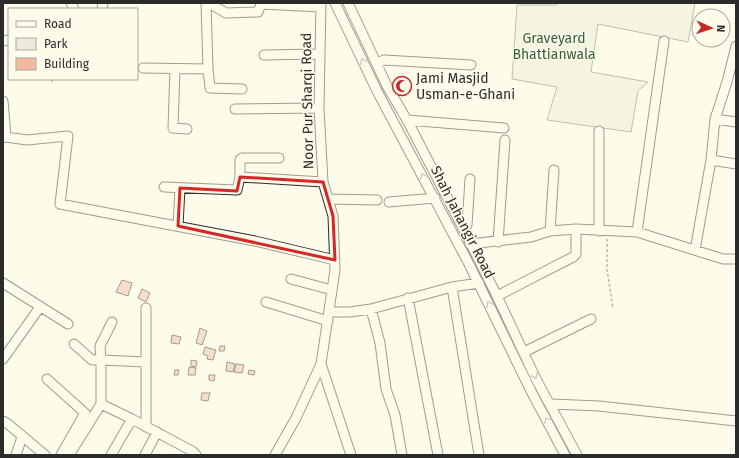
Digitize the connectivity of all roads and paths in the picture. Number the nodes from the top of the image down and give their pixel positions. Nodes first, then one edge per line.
1 (208, 3) edge
2 (335, 3) edge
3 (348, 3) edge
4 (321, 5) edge
5 (664, 41) dead end
6 (736, 46) edge
7 (319, 54) junction
8 (264, 55) dead end
9 (377, 63) junction
10 (471, 65) dead end
11 (143, 68) dead end
12 (175, 69) junction
13 (208, 69) junction
14 (242, 89) dead end
15 (3, 101) edge
16 (319, 108) junction
17 (235, 109) dead end
18 (715, 119) junction
19 (407, 120) junction
20 (736, 122) edge
21 (504, 128) dead end
22 (187, 129) dead end
23 (599, 131) dead end
24 (5, 137) edge
25 (505, 140) dead end
26 (279, 158) dead end
27 (711, 160) junction
28 (736, 164) edge
29 (554, 170) dead end
30 (240, 177) junction
31 (470, 179) dead end
32 (323, 182) junction
33 (164, 187) dead end
34 (180, 188) junction
35 (435, 198) junction
36 (328, 199) junction
37 (377, 200) dead end
38 (389, 202) dead end
39 (178, 226) junction
40 (576, 229) junction
41 (464, 230) junction
42 (550, 231) junction
43 (603, 231) junction
44 (637, 232) junction
45 (498, 242) junction
46 (470, 244) junction
47 (695, 250) junction
48 (335, 260) junction
49 (736, 260) edge
50 (291, 280) dead end
51 (3, 283) edge
52 (479, 283) junction
53 (452, 287) junction
54 (332, 290) junction
55 (497, 296) junction
56 (408, 298) junction
57 (266, 302) dead end
58 (40, 307) junction
59 (146, 308) dead end
60 (371, 309) junction
61 (614, 309) dead end
62 (329, 312) junction
63 (591, 319) dead end
64 (328, 321) junction
65 (112, 322) dead end
66 (68, 324) dead end
67 (74, 344) dead end
68 (524, 352) junction
69 (3, 359) edge
70 (100, 360) junction
71 (146, 362) junction
72 (322, 364) junction
73 (47, 379) dead end
74 (102, 404) junction
75 (551, 404) junction
76 (85, 412) junction
77 (93, 417) junction
78 (132, 419) junction
79 (3, 421) edge
80 (736, 421) edge
81 (146, 427) junction
82 (157, 432) junction
83 (22, 437) junction
84 (562, 453) edge
85 (16, 455) edge
86 (45, 455) edge
87 (61, 455) edge
88 (69, 455) edge
89 (112, 455) edge
90 (145, 455) edge
91 (195, 455) edge
92 (275, 455) edge
93 (351, 455) edge
94 (402, 455) edge
95 (438, 455) edge
96 (479, 455) edge
97 (576, 455) edge

1 - 4 street
1 - 13 street
35 -> 2 street, Shah Jahangir Road
3 - 9 street, Shah Jahangir Road
4 - 7 street, Noor Pur Sharqi Road
5 - 44 street
6 - 18 street
7 - 8 street
7 - 16 street, Noor Pur Sharqi Road
9 - 10 street
9 - 19 street, Shah Jahangir Road
11 - 12 street
12 - 13 street
12 - 22 street
13 - 14 street
15 - 24 street
16 - 17 street
16 - 32 street, Noor Pur Sharqi Road
18 - 20 street
18 - 27 street
19 - 21 street
19 - 41 street, Shah Jahangir Road
23 - 43 street
24 - 39 street
25 - 45 street
26 - 30 street
27 - 28 street
27 - 47 street
29 - 42 street
30 - 32 street
30 - 34 street
31 - 41 street
32 - 36 street, Noor Pur Sharqi Road
33 - 34 street
34 - 39 street
35 - 38 street
35 - 52 street, Shah Jahangir Road
36 - 37 street
36 - 48 street, Noor Pur Sharqi Road
39 - 48 street
40 - 42 street
40 - 43 street
40 - 55 street
41 - 46 street, Shah Jahangir Road
42 - 45 street
43 - 44 street
43 - 61 path
44 - 47 street
45 - 46 street
46 - 55 street, Shah Jahangir Road
47 - 49 street
48 - 54 street, Noor Pur Sharqi Road
50 - 54 street
51 - 58 street
52 - 53 street
84 -> 52 street, Shah Jahangir Road
53 - 56 street
53 - 96 street
54 - 62 street, Noor Pur Sharqi Road
55 - 68 street, Shah Jahangir Road
56 - 60 street
56 - 95 street
57 - 64 street
58 - 66 street
58 - 69 street
59 - 71 street
60 - 62 street
60 - 94 street
62 - 64 street, Noor Pur Sharqi Road
63 - 68 street
64 - 72 street, Noor Pur Sharqi Road
65 - 70 street
67 - 70 street
68 -> 75 street, Shah Jahangir Road
70 - 71 street
70 - 74 street
71 - 81 street
72 - 92 street
72 - 93 street
73 - 76 street
74 - 77 street
74 - 78 street
75 - 80 street
75 - 97 street, Shah Jahangir Road
76 - 77 street
76 - 87 street
77 - 88 street
78 - 81 street
78 - 89 street
79 - 83 street
81 - 82 street
82 - 90 street
82 - 91 street
83 - 85 street
83 - 86 street

